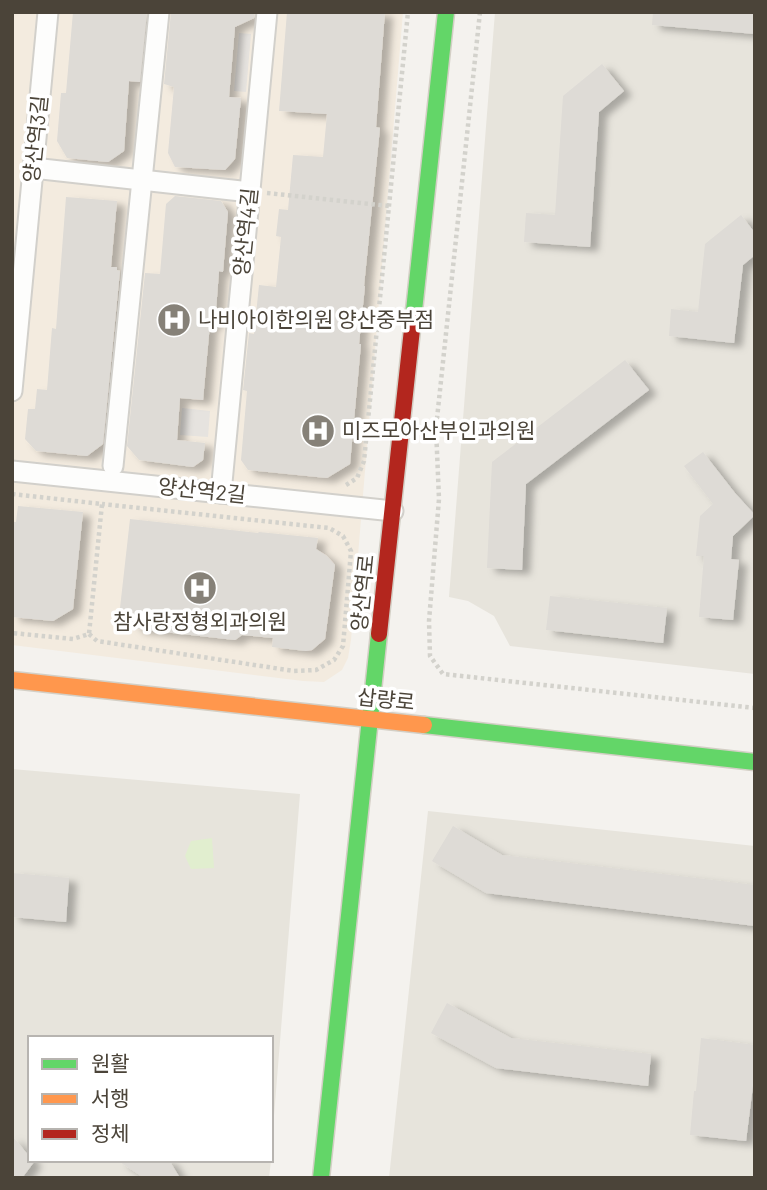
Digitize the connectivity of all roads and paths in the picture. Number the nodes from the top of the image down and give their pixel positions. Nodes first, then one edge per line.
1 (48, 12) edge
2 (159, 12) edge
3 (267, 12) edge
4 (408, 12) edge
5 (446, 12) edge
6 (480, 12) edge
7 (33, 168) junction
8 (142, 180) junction
9 (255, 192) junction
10 (389, 206) junction
11 (12, 391) edge
12 (113, 467) dead end
13 (12, 471) edge
14 (357, 478) dead end
15 (220, 493) junction
16 (12, 494) edge
17 (102, 504) junction
18 (393, 511) junction
19 (12, 633) edge
20 (89, 634) junction
21 (12, 680) edge
22 (755, 708) edge
23 (370, 719) junction
24 (755, 762) edge
25 (321, 1178) edge

1 - 7 street, 양산역3길
2 - 8 street
3 - 9 street, 양산역4길
4 - 10 path
5 - 18 street, 양산역로
6 - 22 path
7 - 8 street
7 - 11 street, 양산역3길
8 - 9 street
8 - 12 street
9 - 10 path
9 - 15 street, 양산역4길
10 - 14 path
13 - 15 street, 양산역2길
15 - 18 street, 양산역2길
16 - 17 path
17 - 20 path
17 - 20 path
18 - 23 street, 양산역로
19 - 20 path
21 - 23 street, 삽량로
23 - 24 street, 삽량로
23 - 25 street, 양산역로

